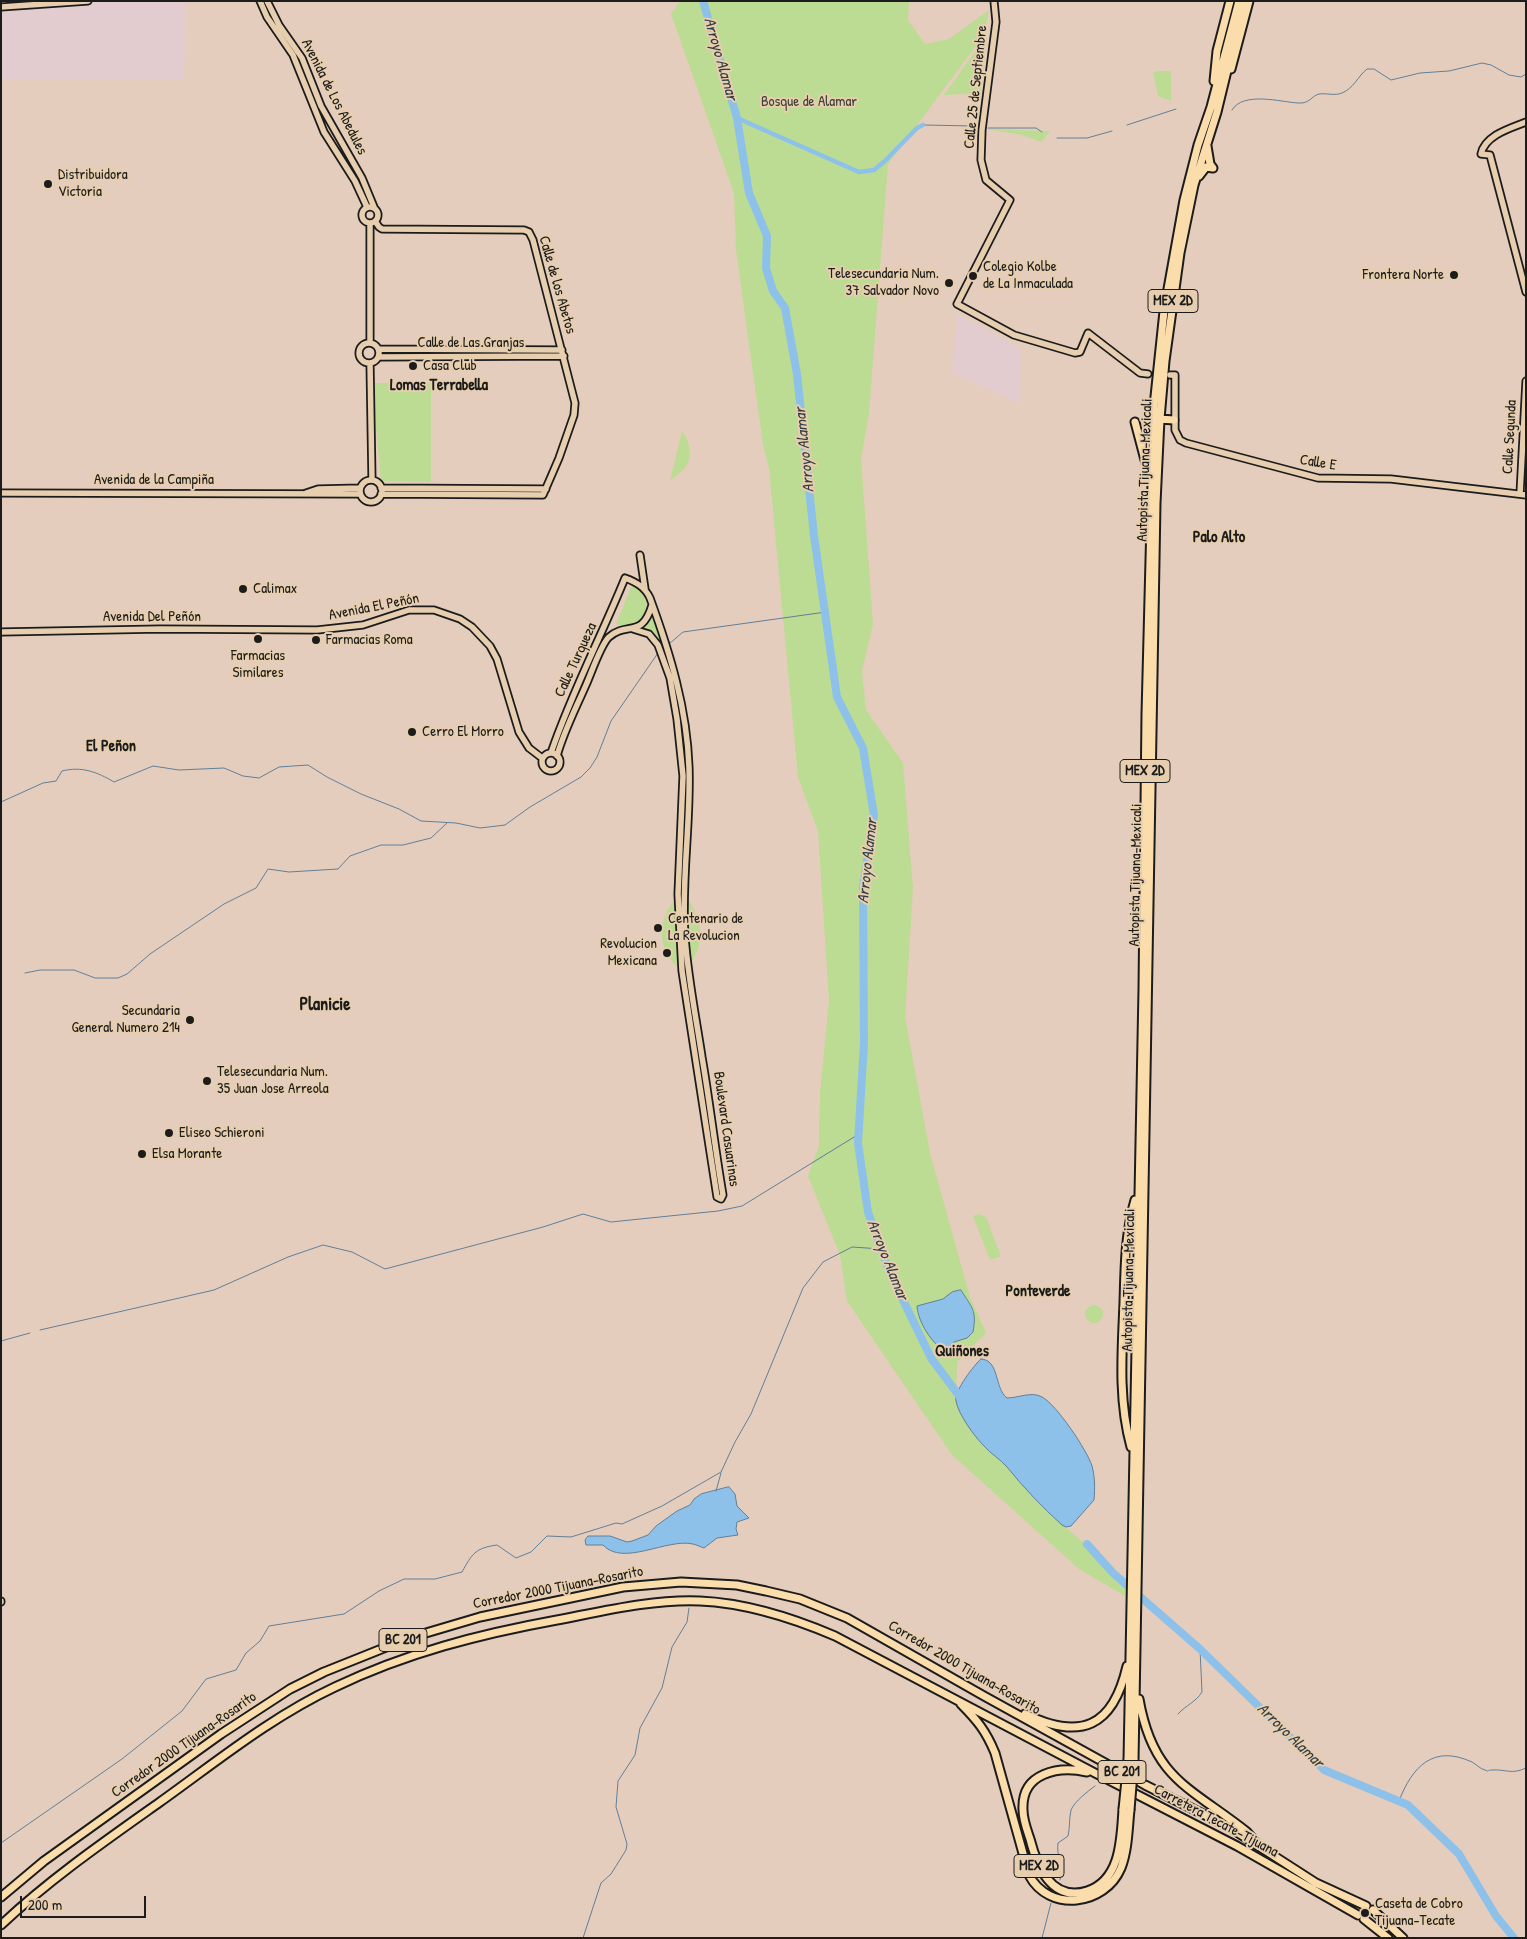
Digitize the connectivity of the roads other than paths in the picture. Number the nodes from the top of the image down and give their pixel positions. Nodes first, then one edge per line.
1 (88, 1) edge
2 (260, 1) edge
3 (266, 1) edge
4 (994, 1) edge
5 (1230, 1) edge
6 (1238, 1) edge
7 (1244, 1) edge
8 (1249, 1) edge
9 (1, 6) edge
10 (277, 27) junction
11 (1214, 110) junction
12 (1526, 122) edge
13 (332, 127) junction
14 (323, 131) junction
15 (1207, 140) junction
16 (1194, 185) junction
17 (367, 207) junction
18 (374, 207) junction
19 (373, 222) junction
20 (1526, 292) edge
21 (370, 343) junction
22 (378, 350) junction
23 (563, 353) junction
24 (379, 357) junction
25 (370, 364) junction
26 (1148, 374) dead end
27 (1170, 375) dead end
28 (1526, 381) edge
29 (1160, 419) junction
30 (1174, 420) junction
31 (1135, 422) dead end
32 (372, 480) junction
33 (1151, 482) junction
34 (546, 489) junction
35 (360, 491) junction
36 (381, 491) junction
37 (1, 493) edge
38 (1523, 495) edge
39 (640, 555) dead end
40 (645, 589) junction
41 (652, 605) junction
42 (633, 629) junction
43 (304, 630) joint
44 (1, 632) edge
45 (670, 668) junction
46 (551, 753) junction
47 (557, 756) junction
48 (542, 758) junction
49 (1138, 1190) junction
50 (1133, 1454) junction
51 (1134, 1551) junction
52 (1133, 1644) junction
53 (1130, 1653) junction
54 (1137, 1669) junction
55 (955, 1698) junction
56 (988, 1699) junction
57 (1131, 1760) junction
58 (1095, 1774) junction
59 (1127, 1810) junction
60 (1257, 1844) junction
61 (1, 1898) edge
62 (1, 1925) edge
63 (1388, 1938) edge
64 (1403, 1938) edge

1 - 9 street
2 - 10 street, Avenida de Los Abedules
3 - 10 street, Avenida de Los Abedules
4 - 26 street, Calle 25 de Septiembre
5 - 11 highway
6 - 11 highway, Autopista Tijuana-Mexicali / MEX 2D
7 - 11 highway, Autopista Tijuana-Mexicali / MEX 2D
8 - 11 highway
10 - 13 street, Avenida de Los Abedules
10 - 14 street, Avenida de Los Abedules
11 - 15 highway, Autopista Tijuana-Mexicali / MEX 2D
11 - 33 highway, Autopista Tijuana-Mexicali / MEX 2D
12 - 20 street
13 - 14 street
13 - 18 street, Avenida de Los Abedules
14 - 17 street, Avenida de Los Abedules
15 - 16 highway, Autopista Tijuana-Mexicali / MEX 2D
15 - 16 highway
16 - 29 highway, Autopista Tijuana-Mexicali / MEX 2D
17 - 18 street
17 - 19 street
18 - 19 street
19 - 21 street
19 - 23 street, Calle de los Abetos
21 - 22 street
21 - 25 street
22 - 23 street, Calle de Las Granjas
22 - 24 street
23 - 24 street, Calle de Las Granjas
23 - 34 street, Calle de los Abetos
24 - 25 street
25 - 32 street
27 - 30 street, Calle E
28 - 38 street, Calle Segunda
29 - 30 highway
29 - 51 highway, Autopista Tijuana-Mexicali / MEX 2D
30 - 38 street, Calle E
31 - 33 highway
32 - 35 street
32 - 36 street
33 - 49 highway, Autopista Tijuana-Mexicali / MEX 2D
34 - 36 street
34 - 36 street, Calle de los Abetos
35 - 36 street
35 - 37 street, Avenida de la Campiña
39 - 40 street, Boulevard Casuarinas
40 - 41 street, Boulevard Casuarinas
40 - 46 street, Calle Turqueza
41 - 42 street
41 - 45 street, Boulevard Casuarinas
42 - 45 street, Boulevard Casuarinas
42 - 47 street, Calle Turqueza
43 - 44 street, Avenida Del Peñón
43 - 48 street, Avenida El Peñón
45 - 45 street, Boulevard Casuarinas
46 - 47 street
46 - 48 street
47 - 48 street
49 - 50 highway, Autopista Tijuana-Mexicali / MEX 2D
49 - 50 highway
50 - 51 highway, Autopista Tijuana-Mexicali / MEX 2D
51 - 52 highway, Autopista Tijuana-Mexicali / MEX 2D
52 - 53 highway, Autopista Tijuana-Mexicali / MEX 2D
52 - 54 highway, Autopista Tijuana-Mexicali / MEX 2D
53 - 56 highway
53 - 57 highway, MEX 2D
54 - 57 highway
54 - 60 highway, MEX 2D
55 - 58 highway, Carretera Tecate–Tijuana / MEX 2D
55 - 59 highway
55 - 62 highway, Corredor 2000 Tijuana-Rosarito / BC 201
56 - 60 highway, Corredor 2000 Tijuana-Rosarito / BC 201
56 - 61 highway, Corredor 2000 Tijuana-Rosarito / BC 201
57 - 59 highway, MEX 2D, bridge
58 - 59 highway, MEX 2D
58 - 63 highway, Carretera Tecate–Tijuana / MEX 2D
60 - 64 highway, Carretera Tecate–Tijuana / MEX 2D

